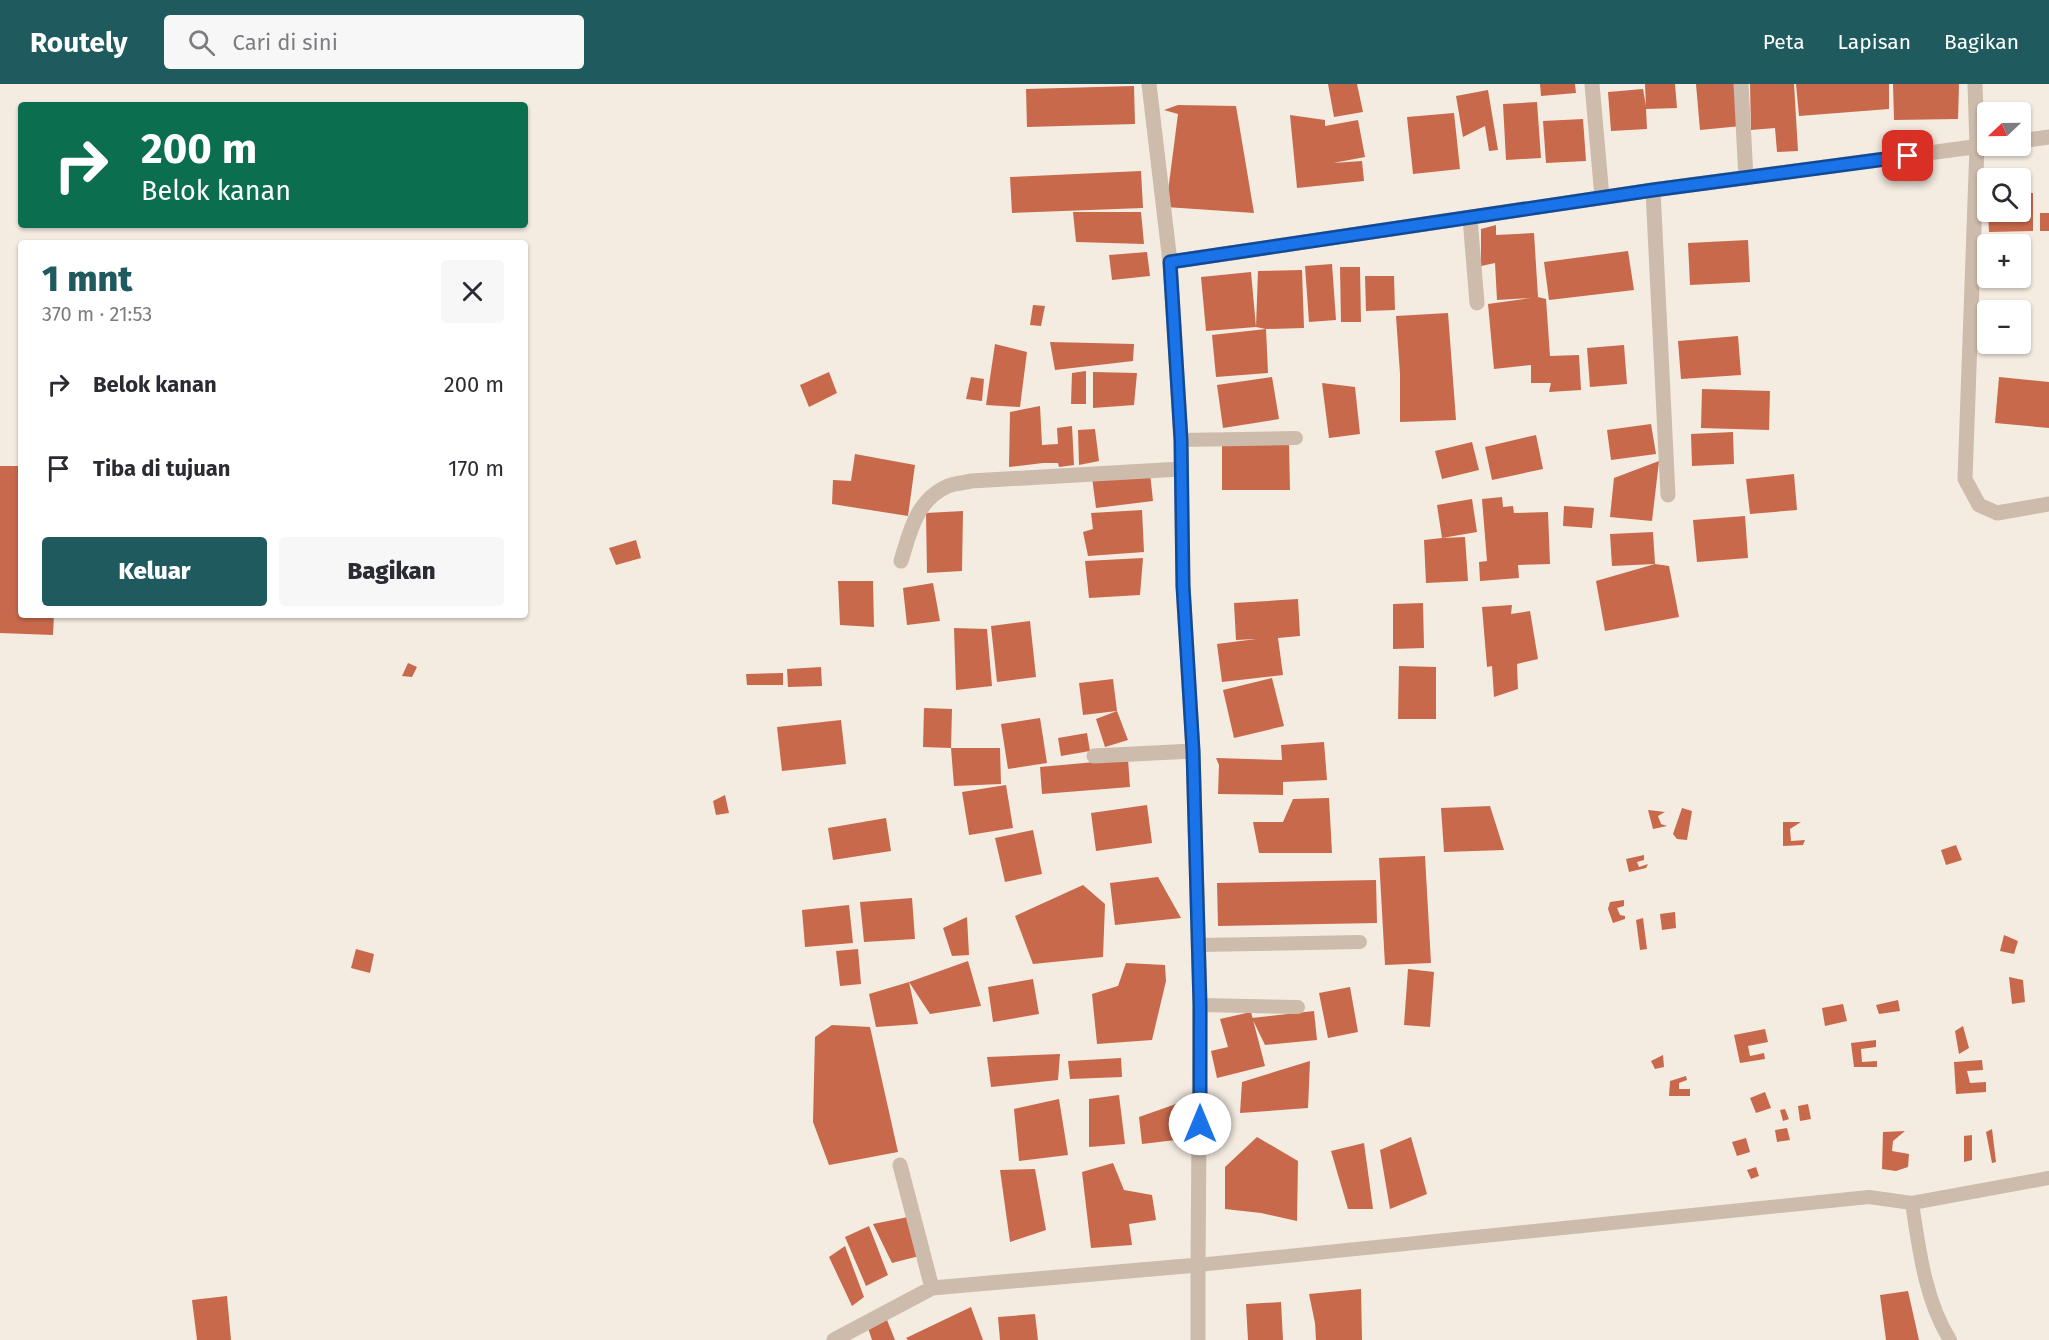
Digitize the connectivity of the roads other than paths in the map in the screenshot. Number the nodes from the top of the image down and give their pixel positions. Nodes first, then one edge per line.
1 (1149, 84) edge
2 (1592, 84) edge
3 (1741, 84) edge
4 (1975, 84) edge
5 (1977, 102) edge
6 (2049, 137) edge
7 (2031, 139) edge
8 (1977, 147) edge
9 (1981, 156) edge
10 (1746, 177) junction
11 (1653, 190) junction
12 (1602, 197) junction
13 (1470, 218) junction
14 (1170, 262) junction
15 (1477, 303) dead end
16 (1296, 438) dead end
17 (1181, 440) junction
18 (1180, 469) junction
19 (1668, 495) dead end
20 (2049, 504) edge
21 (901, 561) dead end
22 (1193, 751) junction
23 (1094, 756) dead end
24 (1360, 942) dead end
25 (1198, 945) junction
26 (1200, 1005) junction
27 (1298, 1007) dead end
28 (900, 1165) dead end
29 (2049, 1178) edge
30 (1912, 1203) junction
31 (1198, 1265) junction
32 (932, 1288) junction
33 (834, 1340) edge
34 (1198, 1340) edge
35 (1950, 1340) edge

1 - 14 street
2 - 12 street
3 - 10 street
4 - 5 street
6 - 7 street
8 - 10 street
9 - 20 street
10 - 11 street
11 - 12 street
11 - 19 street
12 - 13 street
13 - 14 street
13 - 15 street
14 - 17 street
16 - 17 lane
17 - 18 street
18 - 21 street
18 - 22 street
22 - 23 street
22 - 25 street
24 - 25 lane
25 - 26 street
26 - 27 lane
26 - 31 street
28 - 32 street
29 - 30 lane
30 - 31 lane
30 - 35 lane
31 - 32 street
31 - 34 street
32 - 33 street

